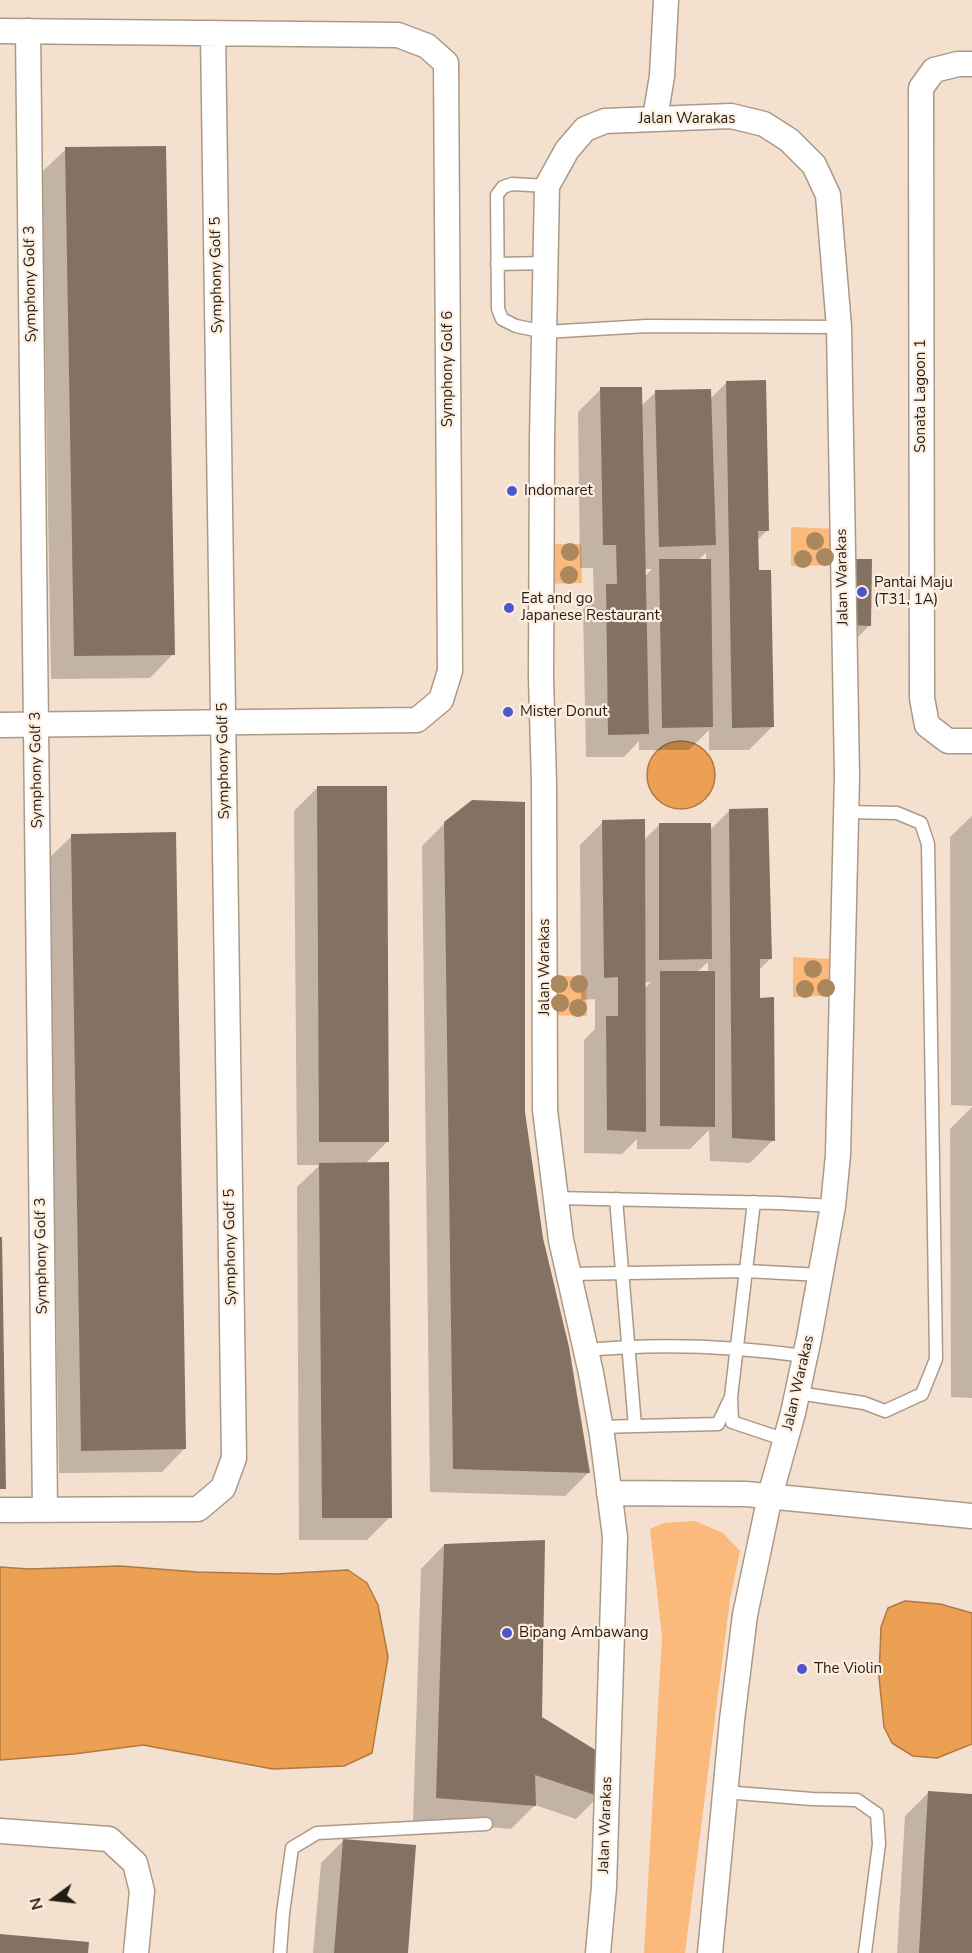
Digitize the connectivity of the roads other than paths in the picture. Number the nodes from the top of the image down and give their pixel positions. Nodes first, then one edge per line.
1 (666, 0) edge
2 (0, 31) edge
3 (28, 31) junction
4 (213, 33) junction
5 (972, 64) edge
6 (656, 117) junction
7 (547, 186) junction
8 (545, 263) junction
9 (497, 264) junction
10 (839, 327) junction
11 (545, 332) junction
12 (223, 722) junction
13 (0, 724) edge
14 (36, 724) junction
15 (972, 741) edge
16 (846, 812) junction
17 (556, 1198) junction
18 (616, 1199) junction
19 (754, 1202) junction
20 (833, 1206) junction
21 (746, 1271) junction
22 (569, 1274) junction
23 (622, 1274) junction
24 (821, 1275) junction
25 (628, 1346) junction
26 (737, 1349) junction
27 (586, 1350) junction
28 (805, 1356) junction
29 (798, 1393) junction
30 (731, 1398) junction
31 (635, 1426) junction
32 (601, 1427) junction
33 (786, 1440) junction
34 (609, 1493) junction
35 (770, 1496) junction
36 (45, 1509) junction
37 (0, 1510) edge
38 (972, 1516) edge
39 (724, 1792) junction
40 (486, 1824) dead end
41 (0, 1831) edge
42 (136, 1953) edge
43 (280, 1953) edge
44 (598, 1953) edge
45 (710, 1953) edge
46 (865, 1953) edge

1 - 6 street
2 - 3 street
3 - 4 street
3 - 14 street, Symphony Golf 3
4 - 12 street, Symphony Golf 5
4 - 12 street, Symphony Golf 6
5 - 15 street, Sonata Lagoon 1
6 - 7 street, Jalan Warakas
6 - 10 street, Jalan Warakas
7 - 8 street, Jalan Warakas
7 - 9 lane
8 - 9 lane
8 - 11 street, Jalan Warakas
9 - 11 lane
10 - 11 lane
10 - 16 street, Jalan Warakas
11 - 17 street, Jalan Warakas
12 - 14 street
12 - 36 street, Symphony Golf 5
13 - 14 street
14 - 36 street, Symphony Golf 3
16 - 20 street, Jalan Warakas
16 - 29 lane
17 - 18 lane
17 - 22 street, Jalan Warakas
18 - 19 lane
18 - 23 lane
19 - 20 lane
19 - 21 lane
20 - 24 street, Jalan Warakas
21 - 23 lane
21 - 24 lane
21 - 26 lane
22 - 23 lane
22 - 27 street, Jalan Warakas
23 - 25 lane
24 - 28 street, Jalan Warakas
25 - 26 lane
25 - 27 lane
25 - 31 lane
26 - 28 lane
26 - 30 lane
27 - 32 street, Jalan Warakas
28 - 29 street, Jalan Warakas
29 - 33 street, Jalan Warakas
30 - 31 lane
30 - 33 lane
31 - 32 lane
32 - 34 street, Jalan Warakas
33 - 35 street, Jalan Warakas
34 - 35 street
34 - 44 street, Jalan Warakas
35 - 38 street
35 - 39 street, Jalan Warakas
36 - 37 street
39 - 45 street, Jalan Warakas
39 - 46 lane
40 - 43 lane
41 - 42 street

